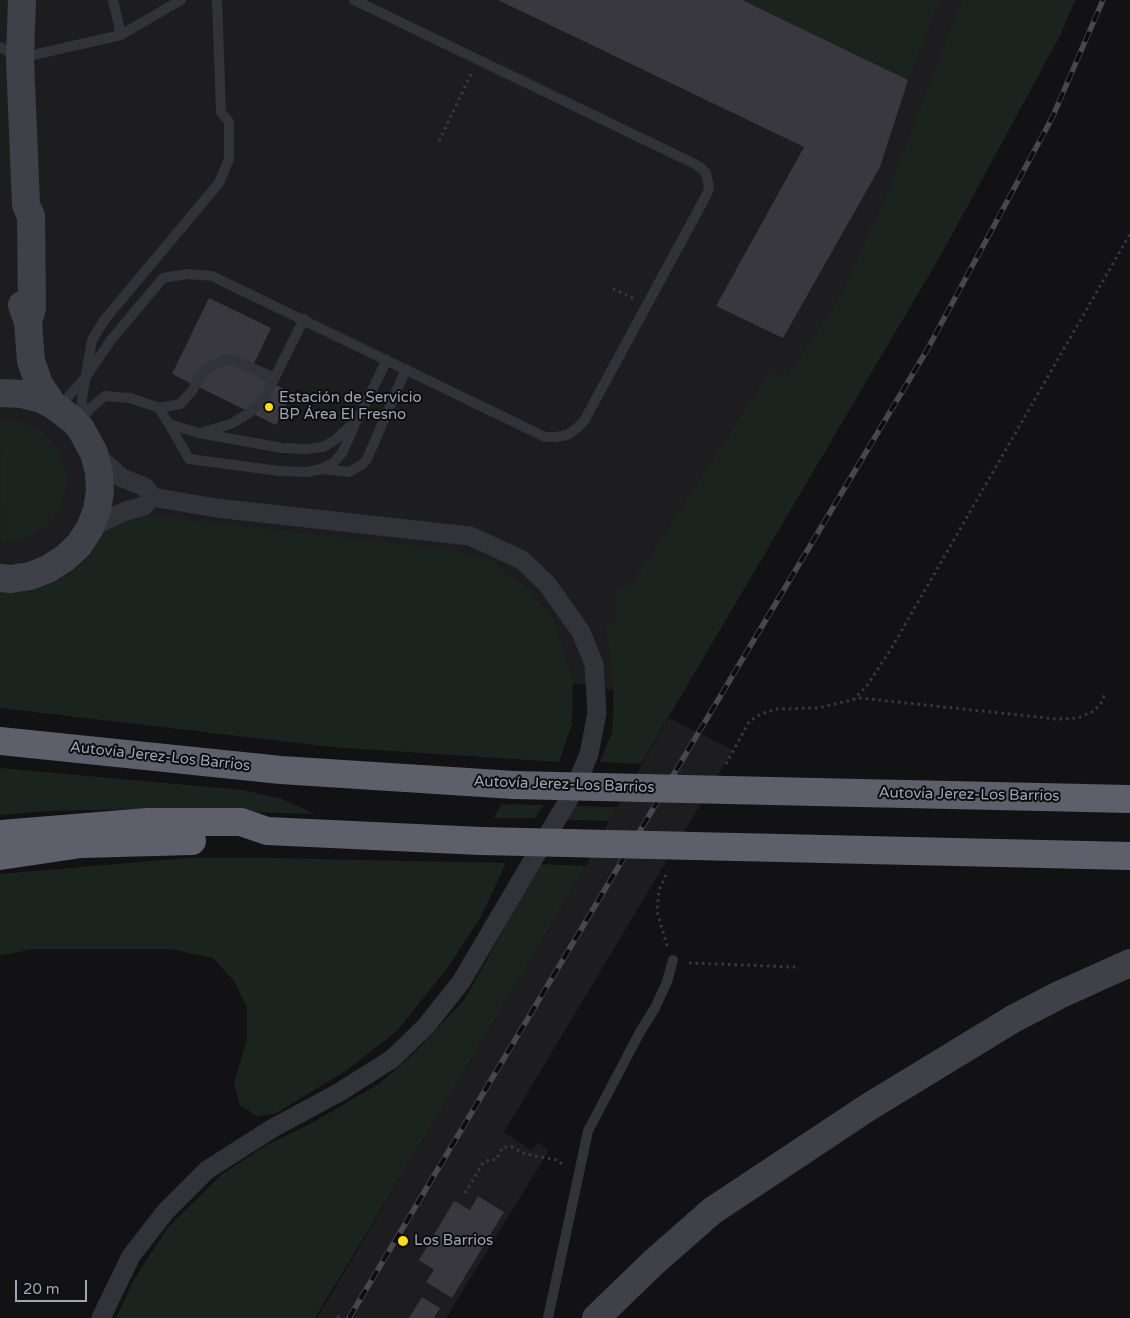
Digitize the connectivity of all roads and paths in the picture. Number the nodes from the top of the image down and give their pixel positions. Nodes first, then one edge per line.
1 (22, 0) edge
2 (113, 0) edge
3 (182, 0) edge
4 (217, 0) edge
5 (354, 0) edge
6 (121, 35) junction
7 (10, 52) edge
8 (478, 60) junction
9 (439, 141) dead end
10 (1130, 234) edge
11 (304, 319) junction
12 (387, 360) junction
13 (406, 369) junction
14 (85, 378) junction
15 (275, 378) junction
16 (0, 393) edge
17 (159, 408) junction
18 (357, 420) junction
19 (74, 423) junction
20 (169, 424) junction
21 (199, 433) junction
22 (321, 469) junction
23 (152, 497) junction
24 (90, 528) junction
25 (0, 578) edge
26 (853, 700) dead end
27 (0, 741) edge
28 (1130, 799) edge
29 (267, 831) junction
30 (0, 834) edge
31 (0, 856) edge
32 (1130, 856) edge
33 (672, 960) dead end
34 (1130, 963) edge
35 (579, 1177) junction
36 (465, 1193) dead end
37 (101, 1318) edge
38 (548, 1318) edge
39 (596, 1318) edge

1 - 7 street
2 - 6 lane
3 - 6 lane
4 - 14 lane
5 - 8 lane
6 - 7 lane
7 - 19 street
8 - 9 path
8 - 13 lane
10 - 26 path
11 - 12 lane
11 - 14 lane
11 - 15 lane
12 - 13 lane
12 - 18 lane
13 - 22 lane
14 - 19 lane
14 - 19 lane
15 - 17 lane
15 - 21 lane
16 - 19 street
17 - 19 lane
17 - 20 lane
18 - 21 lane
18 - 22 lane
19 - 23 street
19 - 24 street
20 - 21 lane
20 - 22 lane
23 - 24 street
23 - 37 street
24 - 25 street
27 - 28 highway, Autovía Jerez-Los Barrios, bridge
29 - 30 highway
29 - 31 highway
29 - 32 highway, bridge
33 - 35 lane
34 - 39 street
35 - 36 path
35 - 38 lane

